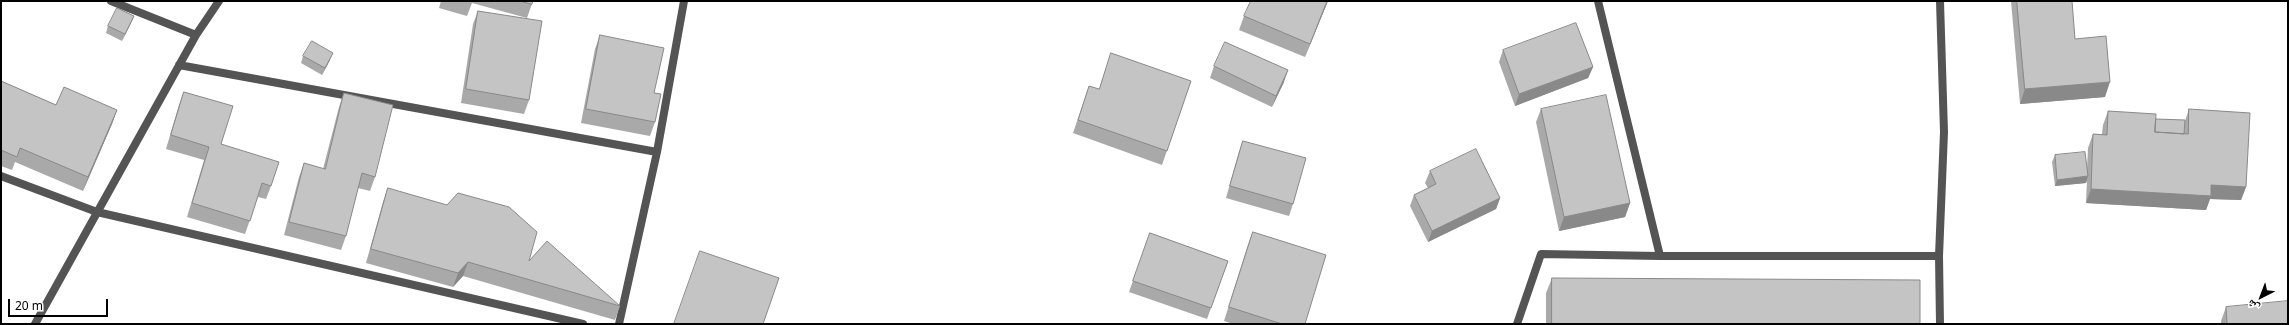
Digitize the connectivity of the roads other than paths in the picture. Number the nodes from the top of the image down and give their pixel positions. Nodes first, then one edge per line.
1 (111, 1) edge
2 (219, 1) edge
3 (684, 1) edge
4 (1598, 1) edge
5 (1940, 1) edge
6 (196, 35) junction
7 (179, 65) junction
8 (657, 152) junction
9 (1, 176) edge
10 (97, 212) junction
11 (1660, 256) junction
12 (1939, 256) junction
13 (35, 324) edge
14 (583, 324) edge
15 (619, 324) edge
16 (1517, 324) edge
17 (1940, 324) edge

1 - 6 street
2 - 6 street
3 - 8 street
4 - 11 street
5 - 12 street
6 - 7 street
7 - 8 street
7 - 10 street
8 - 15 street
9 - 10 street
10 - 13 street
10 - 14 street
11 - 12 street
11 - 16 street
12 - 17 street

